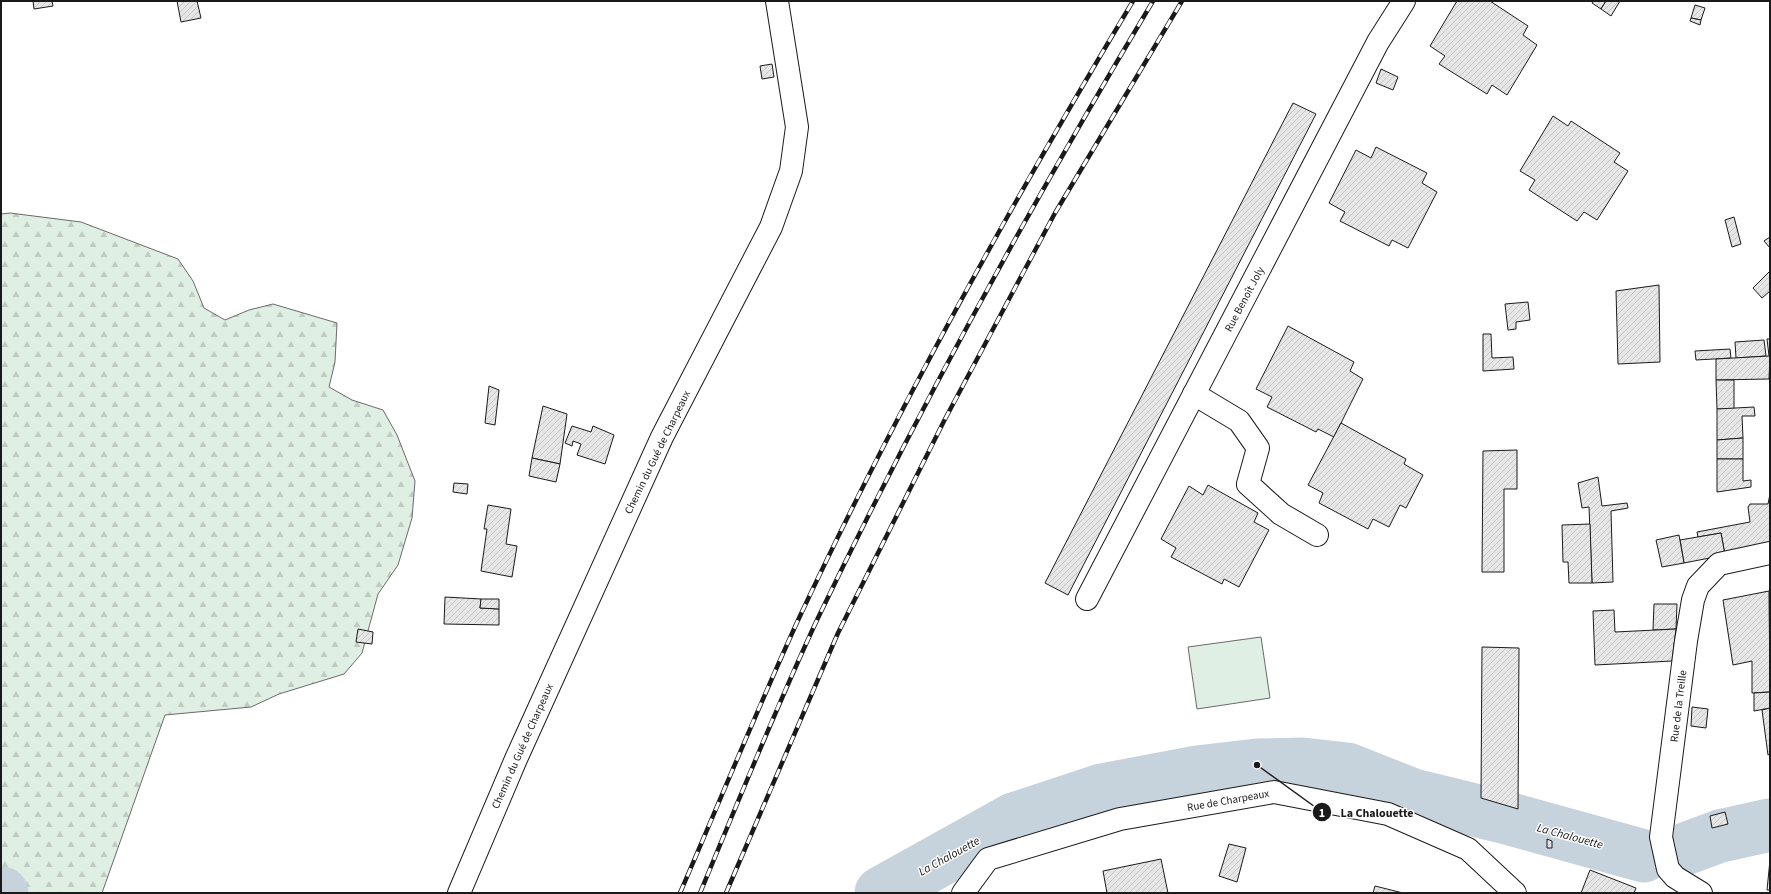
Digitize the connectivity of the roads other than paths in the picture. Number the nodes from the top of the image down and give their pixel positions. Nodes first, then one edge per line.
1 (777, 1) edge
2 (1404, 1) edge
3 (1194, 394) junction
4 (1317, 535) dead end
5 (1770, 553) edge
6 (1087, 600) dead end
7 (459, 893) edge
8 (963, 893) edge
9 (1515, 893) edge
10 (1701, 893) edge

1 - 7 street, Chemin du Gué de Charpeaux
2 - 3 street, Rue Benoît Joly
3 - 4 street
3 - 6 street, Rue Benoît Joly
5 - 10 street, Rue de la Treille
8 - 9 street, Rue de Charpeaux

